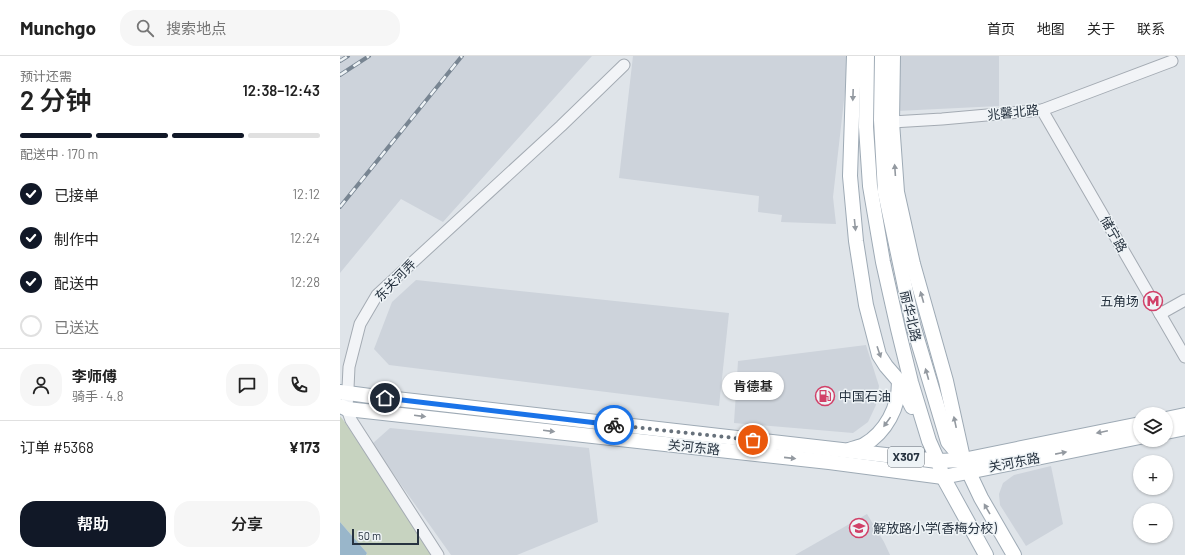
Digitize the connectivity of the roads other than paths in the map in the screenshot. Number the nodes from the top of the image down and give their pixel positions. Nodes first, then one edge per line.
1 (854, 56) edge
2 (867, 56) edge
3 (882, 56) edge
4 (893, 56) edge
5 (1172, 61) dead end
6 (624, 65) dead end
7 (1042, 110) junction
8 (892, 122) junction
9 (1185, 300) edge
10 (1160, 314) junction
11 (898, 330) junction
12 (1185, 357) edge
13 (899, 381) junction
14 (344, 392) edge
15 (344, 408) edge
16 (1185, 415) edge
17 (1173, 418) edge
18 (1133, 426) edge
19 (1185, 428) edge
20 (1173, 431) edge
21 (1133, 438) edge
22 (848, 450) junction
23 (938, 461) junction
24 (966, 466) junction
25 (943, 477) junction
26 (438, 555) edge
27 (986, 555) edge
28 (1014, 555) edge

1 -> 13 main road
2 - 11 main road, 丽华北路
24 -> 3 main road, 丽华北路
4 - 8 main road
5 - 7 street, 兆馨北路
6 - 14 street, 东关河弄
7 - 8 street, 兆馨北路
7 - 10 street, 储宁路
24 -> 8 main road
9 - 10 street
10 - 12 street, 储宁路
11 - 13 main road
11 - 23 main road, 丽华北路
13 -> 22 main road
13 - 23 main road
14 - 15 street, 东关河弄
14 - 22 main road, 关河东路 / X307
15 -> 25 main road, 关河东路 / X307
15 - 26 street
16 - 17 main road
18 -> 24 main road, 关河东路 / X307
19 - 20 main road
24 -> 21 main road, 关河东路 / X307
22 - 23 main road, 关河东路 / X307
23 - 24 main road, 关河东路 / X307
23 - 25 main road, 丽华北路
24 - 25 main road, 关河东路 / X307
28 -> 24 main road, 丽华北路
25 - 27 main road, 丽华北路

